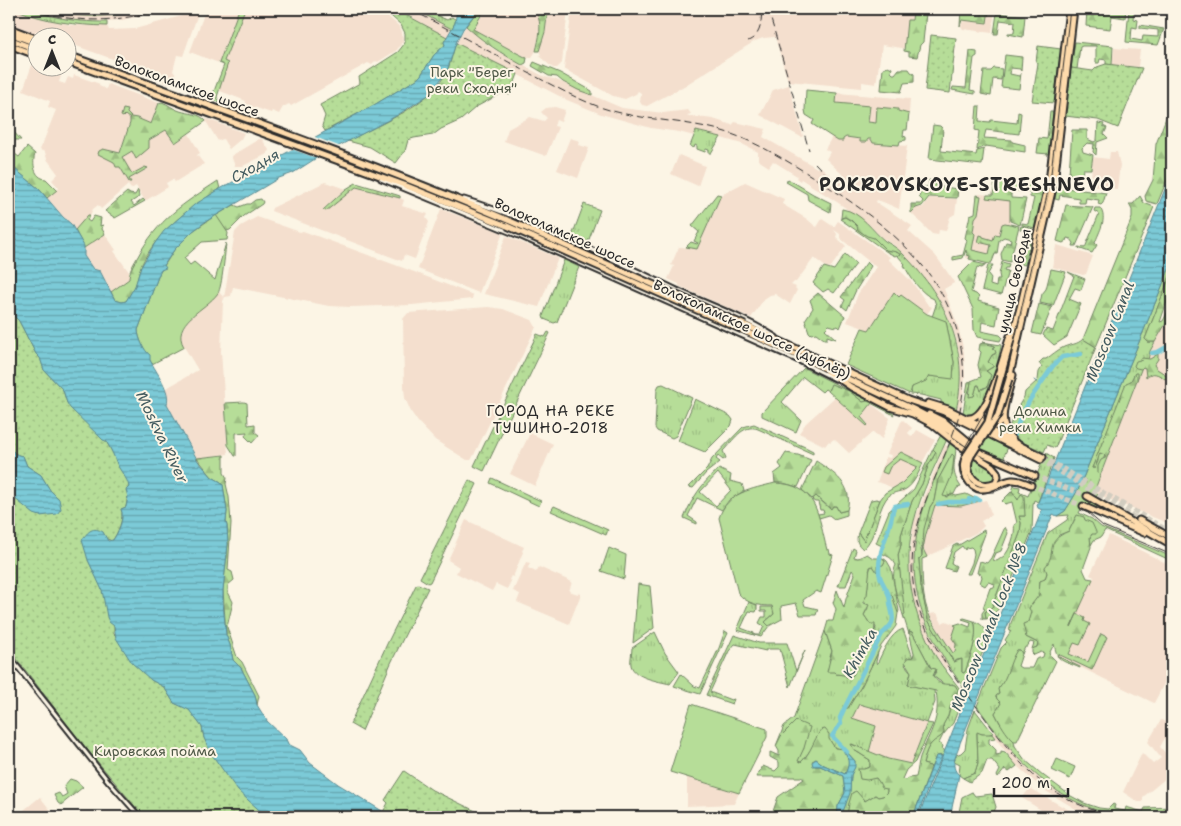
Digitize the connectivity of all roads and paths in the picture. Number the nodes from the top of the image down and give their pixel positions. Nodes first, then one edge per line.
1 (1069, 9) edge
2 (1074, 9) edge
3 (9, 28) edge
4 (9, 34) edge
5 (28, 35) edge
6 (9, 39) edge
7 (28, 41) edge
8 (9, 45) edge
9 (28, 46) edge
10 (28, 52) edge
11 (78, 57) edge
12 (78, 67) edge
13 (360, 168) junction
14 (449, 195) junction
15 (508, 224) junction
16 (556, 235) junction
17 (550, 250) junction
18 (1016, 322) junction
19 (744, 327) junction
20 (1020, 331) junction
21 (785, 343) junction
22 (814, 362) junction
23 (851, 387) junction
24 (900, 399) junction
25 (981, 412) junction
26 (914, 414) junction
27 (926, 416) junction
28 (964, 416) junction
29 (1003, 418) junction
30 (1024, 447) junction
31 (972, 456) junction
32 (989, 457) junction
33 (1035, 476) tunnel mouth
34 (1031, 485) tunnel mouth
35 (1087, 496) tunnel mouth
36 (1083, 506) tunnel mouth
37 (1139, 520) tunnel mouth
38 (1172, 538) edge
39 (1170, 544) edge
40 (9, 656) edge
41 (140, 817) edge

1 - 18 main road, улица Свободы
2 - 20 main road, улица Свободы
3 - 5 main road
4 - 7 main road
6 - 9 main road
8 - 10 main road
11 - 14 main road, Волоколамское шоссе
12 - 13 main road, Волоколамское шоссе
13 - 15 main road, Волоколамское шоссе
13 - 17 street, Волоколамское шоссе (дублёр)
14 - 15 main road, Волоколамское шоссе
14 - 16 street
15 - 19 main road, Волоколамское шоссе, bridge
16 - 17 street
16 - 21 street
17 - 23 street, Волоколамское шоссе (дублёр)
18 - 25 main road
18 - 31 main road, улица Свободы, bridge
19 - 21 main road, Волоколамское шоссе
19 - 22 main road, Волоколамское шоссе
20 - 29 main road
20 - 31 main road, улица Свободы, bridge
21 - 24 main road, Волоколамское шоссе
22 - 23 main road
22 - 24 main road, Волоколамское шоссе
23 - 26 main road, Волоколамское шоссе (дублёр)
24 - 27 main road, Волоколамское шоссе
24 - 28 main road
24 - 30 main road, Волоколамское шоссе
24 - 32 main road
25 - 28 main road
25 - 29 main road
26 - 27 street, Волоколамское шоссе (дублёр)
26 - 31 main road, Волоколамское шоссе (дублёр)
27 - 32 main road, Волоколамское шоссе
28 - 30 main road
29 - 30 main road
31 - 31 main road
31 - 34 main road
32 - 33 main road, Волоколамское шоссе
35 - 39 main road
36 - 39 main road
37 - 38 main road
40 - 41 street

